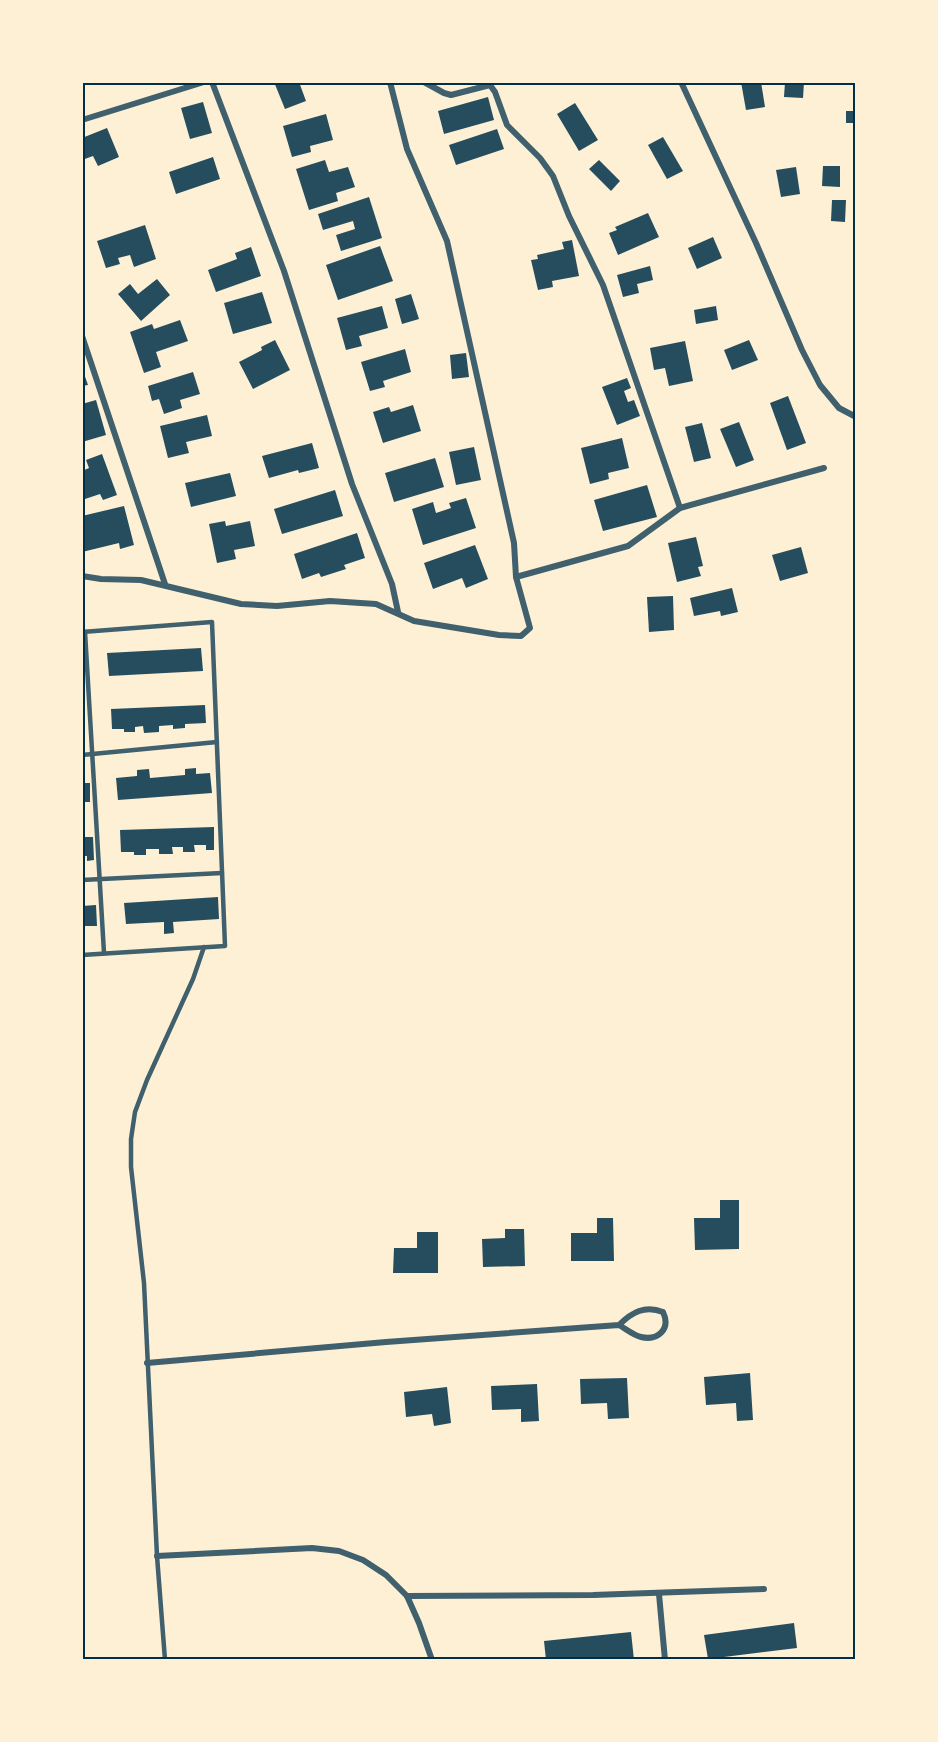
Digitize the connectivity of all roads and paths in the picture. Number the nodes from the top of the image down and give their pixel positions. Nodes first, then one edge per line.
1 (204, 82) edge
2 (212, 82) edge
3 (390, 82) edge
4 (424, 82) edge
5 (681, 82) edge
6 (82, 120) edge
7 (82, 336) edge
8 (855, 417) edge
9 (824, 468) dead end
10 (680, 508) junction
11 (82, 576) edge
12 (516, 578) junction
13 (165, 584) junction
14 (398, 612) junction
15 (84, 632) edge
16 (217, 742) junction
17 (82, 755) edge
18 (93, 755) junction
19 (222, 873) junction
20 (100, 879) junction
21 (82, 880) edge
22 (204, 947) junction
23 (104, 953) junction
24 (82, 955) edge
25 (619, 1325) junction
26 (147, 1362) junction
27 (158, 1556) junction
28 (764, 1589) dead end
29 (659, 1594) junction
30 (407, 1596) junction
31 (165, 1659) edge
32 (432, 1659) edge
33 (665, 1659) edge

1 - 6 street
2 - 14 street
3 - 12 street
4 - 10 street
5 - 8 street
7 - 13 street
9 - 10 street
10 - 12 street
11 - 13 street
12 - 14 street
13 - 14 street
15 - 16 lane
15 - 18 lane
16 - 18 lane
16 - 19 lane
17 - 18 lane
18 - 20 lane
19 - 20 lane
19 - 22 lane
20 - 21 lane
20 - 23 lane
22 - 23 lane
22 - 26 lane
23 - 24 lane
25 - 25 street
25 - 26 street
26 - 27 lane
27 - 30 street
27 - 31 lane
28 - 29 street
29 - 30 street
29 - 33 street
30 - 32 street

